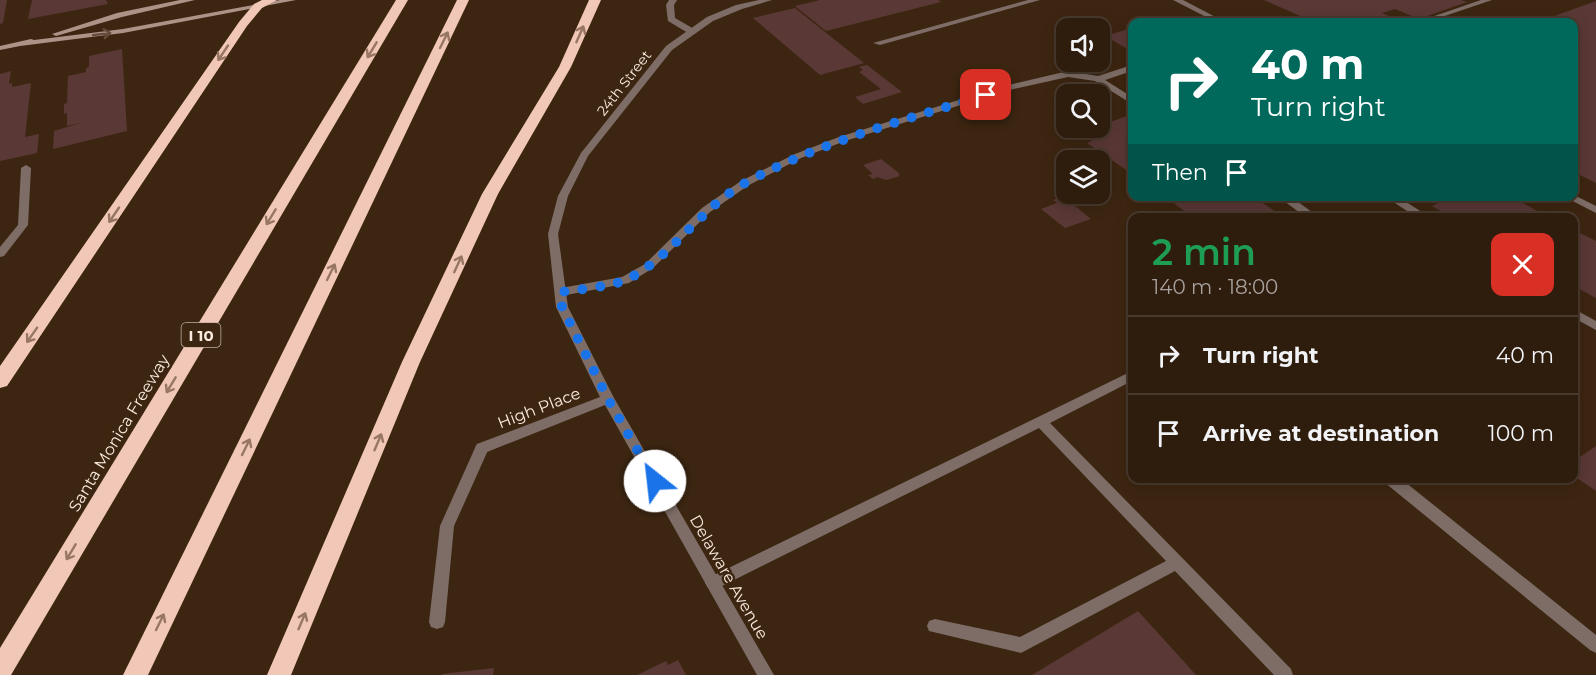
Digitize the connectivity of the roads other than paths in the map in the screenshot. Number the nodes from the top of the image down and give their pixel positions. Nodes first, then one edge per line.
1 (191, 0) edge
2 (292, 0) edge
3 (402, 0) edge
4 (463, 0) edge
5 (596, 0) edge
6 (673, 0) edge
7 (768, 0) edge
8 (1036, 0) edge
9 (1177, 0) edge
10 (1488, 0) edge
11 (264, 3) edge
12 (1213, 18) edge
13 (1433, 18) edge
14 (690, 31) junction
15 (877, 43) dead end
16 (23, 44) junction
17 (0, 48) edge
18 (1128, 69) edge
19 (1098, 79) junction
20 (1128, 98) edge
21 (26, 168) dead end
22 (1289, 201) edge
23 (1397, 201) edge
24 (1578, 201) edge
25 (1596, 210) edge
26 (1307, 213) edge
27 (1418, 213) edge
28 (553, 234) joint
29 (0, 254) edge
30 (561, 292) junction
31 (1578, 315) edge
32 (1596, 326) edge
33 (1128, 378) edge
34 (0, 381) edge
35 (608, 399) junction
36 (1040, 421) junction
37 (1395, 483) edge
38 (1177, 563) junction
39 (713, 583) junction
40 (437, 622) dead end
41 (935, 626) dead end
42 (1596, 645) edge
43 (0, 671) edge
44 (135, 675) edge
45 (279, 675) edge
46 (766, 675) edge
47 (1285, 675) edge

1 - 16 main road
2 - 11 main road
3 -> 43 highway, Santa Monica Freeway / I 10
44 -> 4 highway
45 -> 5 highway
6 - 14 street
7 - 14 street, 24th Street
8 - 15 street
9 - 12 street
10 - 13 street
16 -> 11 main road
11 -> 34 highway
14 - 28 street, 24th Street
16 - 17 main road
18 - 19 street
19 - 20 street
19 - 30 street
21 - 29 street
22 - 26 street
23 - 27 street
24 - 25 street
28 - 30 street, Delaware Avenue
30 - 35 street, Delaware Avenue
31 - 32 street
33 - 36 street
35 - 39 street, Delaware Avenue
35 - 40 street, High Place
36 - 38 street
36 - 39 street
37 - 42 street
38 - 41 street
38 - 47 street
39 - 46 street, Delaware Avenue

